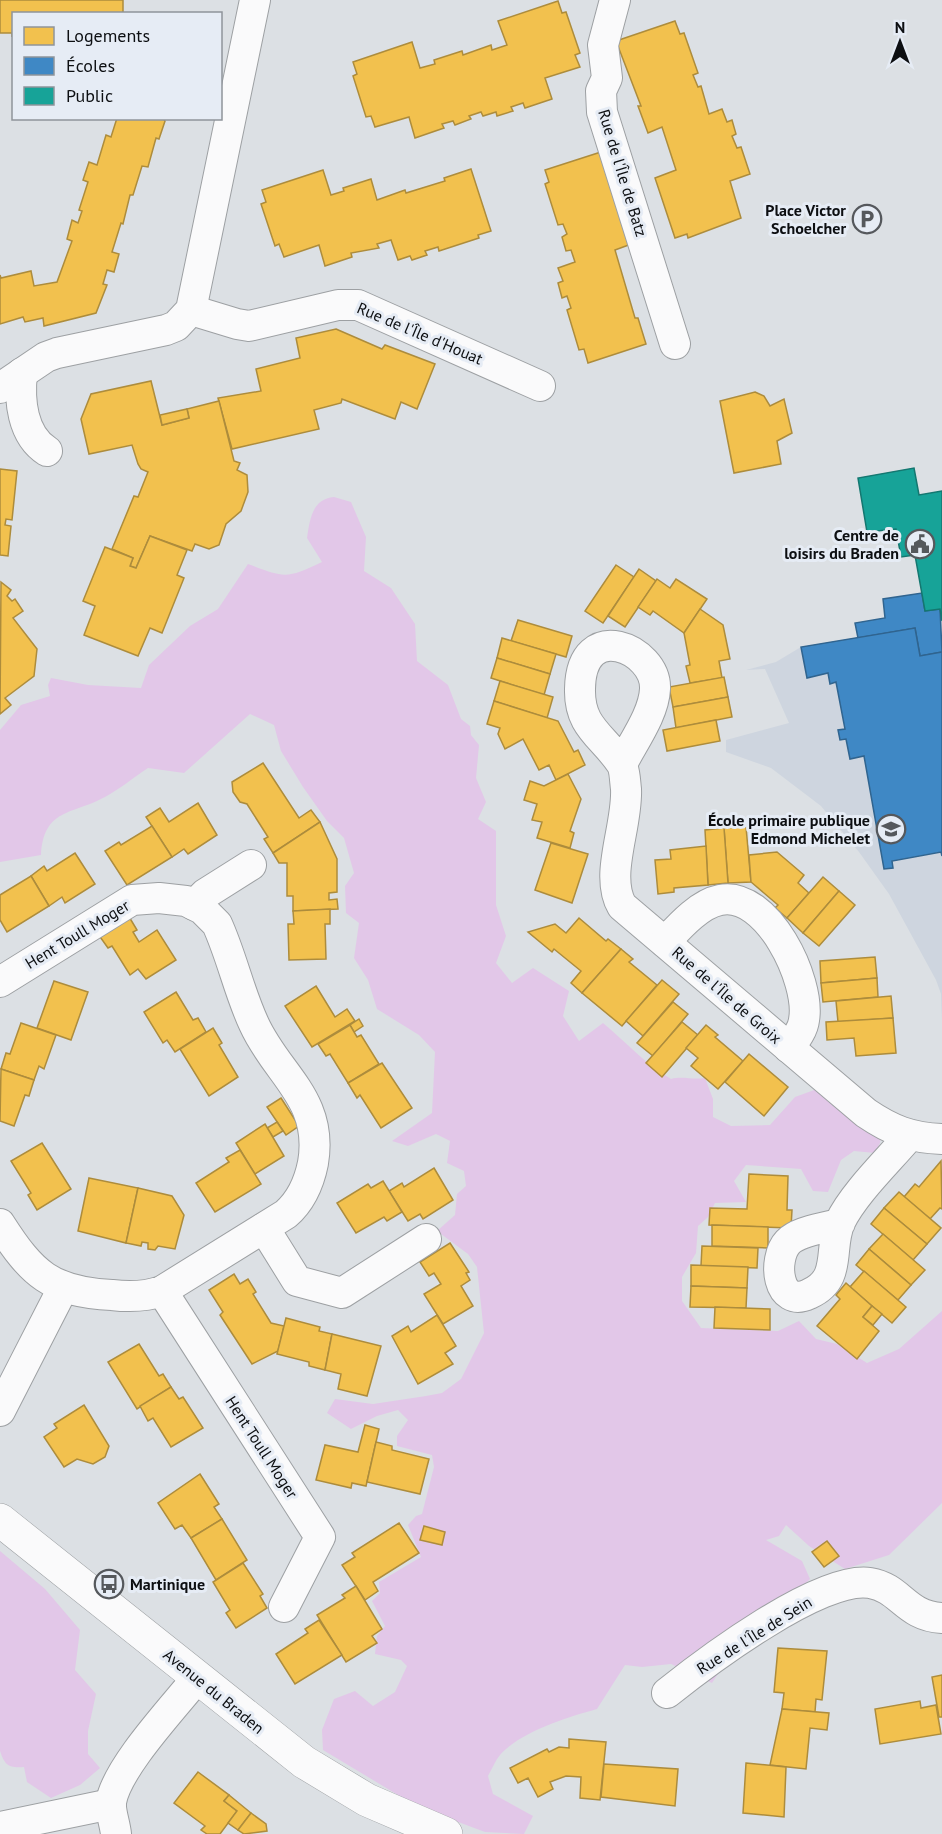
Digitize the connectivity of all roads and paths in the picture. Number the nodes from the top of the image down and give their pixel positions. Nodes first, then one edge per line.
1 (255, 0) edge
2 (615, 0) edge
3 (191, 310) junction
4 (675, 344) dead end
5 (11, 381) edge
6 (540, 386) dead end
7 (47, 451) dead end
8 (622, 764) dead end
9 (251, 866) dead end
10 (194, 905) junction
11 (665, 942) junction
12 (0, 982) edge
13 (789, 1048) junction
14 (909, 1136) junction
15 (942, 1139) edge
16 (840, 1223) dead end
17 (0, 1224) edge
18 (264, 1228) junction
19 (426, 1239) dead end
20 (63, 1288) junction
21 (162, 1291) junction
22 (0, 1411) edge
23 (0, 1520) edge
24 (284, 1607) dead end
25 (942, 1618) edge
26 (197, 1678) junction
27 (667, 1693) dead end
28 (111, 1804) junction
29 (0, 1827) edge
30 (116, 1834) edge
31 (446, 1834) edge

1 - 3 street
2 - 4 street, Rue de l'Île de Batz
3 - 5 street
3 - 6 street, Rue de l'Île d'Houat
5 - 7 street
8 - 11 street, Rue de l'Île de Groix
9 - 10 street
10 - 12 street, Hent Toull Moger
10 - 18 street, Hent Toull Moger
11 - 13 street, Rue de l'Île de Groix
11 - 13 street, Rue de l'Île de Groix
13 - 14 street, Rue de l'Île de Groix
14 - 15 street, Rue de l'Île de Groix
14 - 16 street
17 - 20 street, Hent Toull Moger
18 - 19 street
18 - 21 street, Hent Toull Moger
20 - 21 street, Hent Toull Moger
20 - 22 street
21 - 24 street, Hent Toull Moger
23 - 26 street, Avenue du Braden
25 - 27 street, Rue de l'Île de Sein
26 - 28 street
26 - 31 street, Avenue du Braden
28 - 29 street
28 - 30 street

